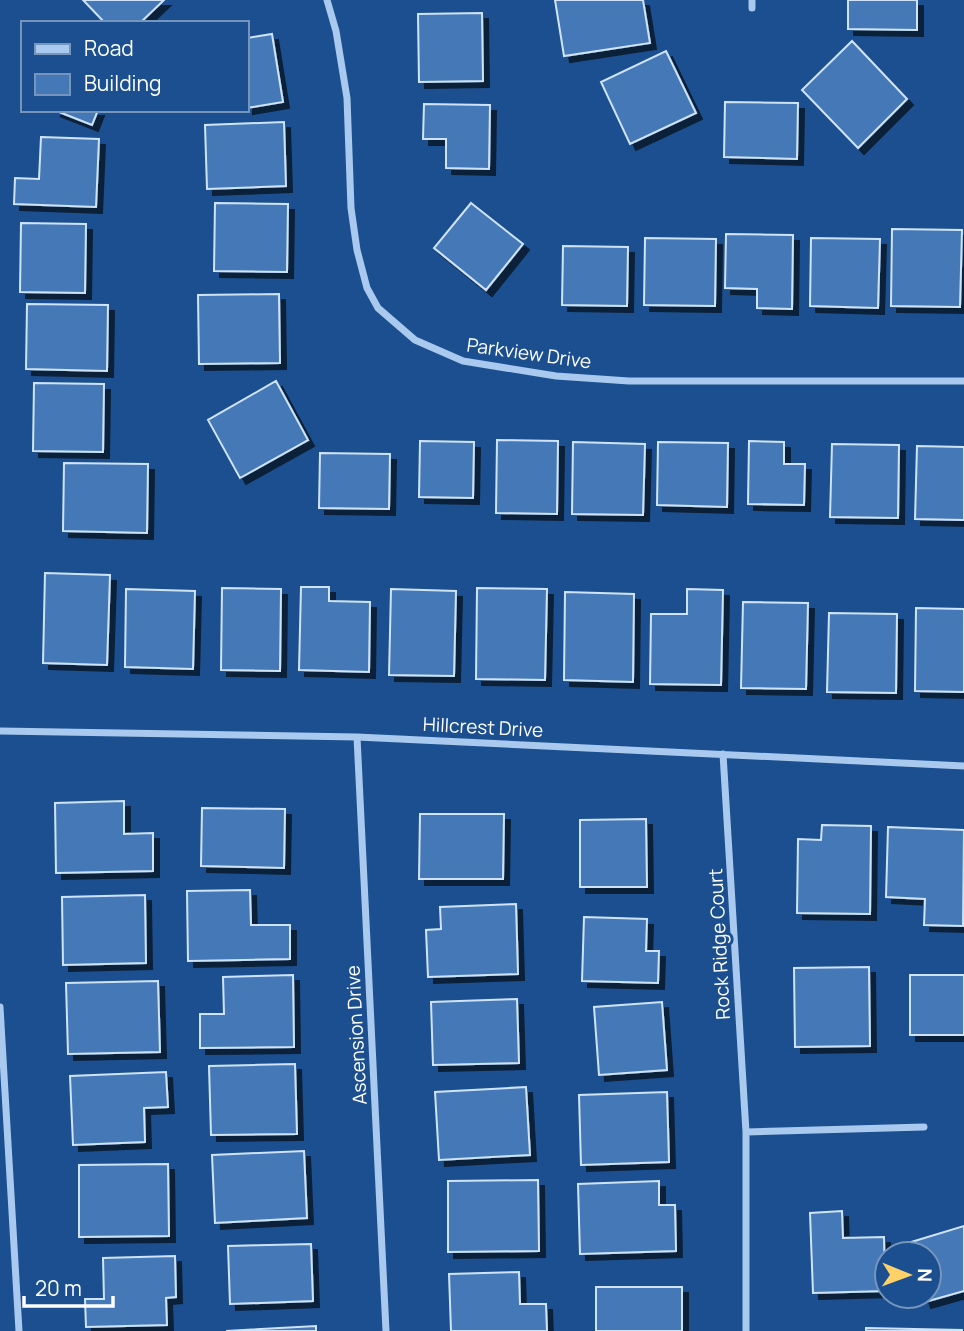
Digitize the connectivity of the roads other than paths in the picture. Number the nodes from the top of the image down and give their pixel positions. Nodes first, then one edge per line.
1 (327, 0) edge
2 (964, 382) edge
3 (0, 731) edge
4 (357, 737) junction
5 (723, 754) junction
6 (964, 766) edge
7 (0, 1007) edge
8 (924, 1127) dead end
9 (746, 1132) junction
10 (19, 1331) edge
11 (386, 1331) edge
12 (746, 1331) edge

1 - 2 street, Parkview Drive
3 - 4 street, Hillcrest Drive
4 - 5 street, Hillcrest Drive
4 - 11 street, Ascension Drive
5 - 6 street, Hillcrest Drive
5 - 9 street, Rock Ridge Court
7 - 10 street
8 - 9 street
9 - 12 street, Rock Ridge Court

